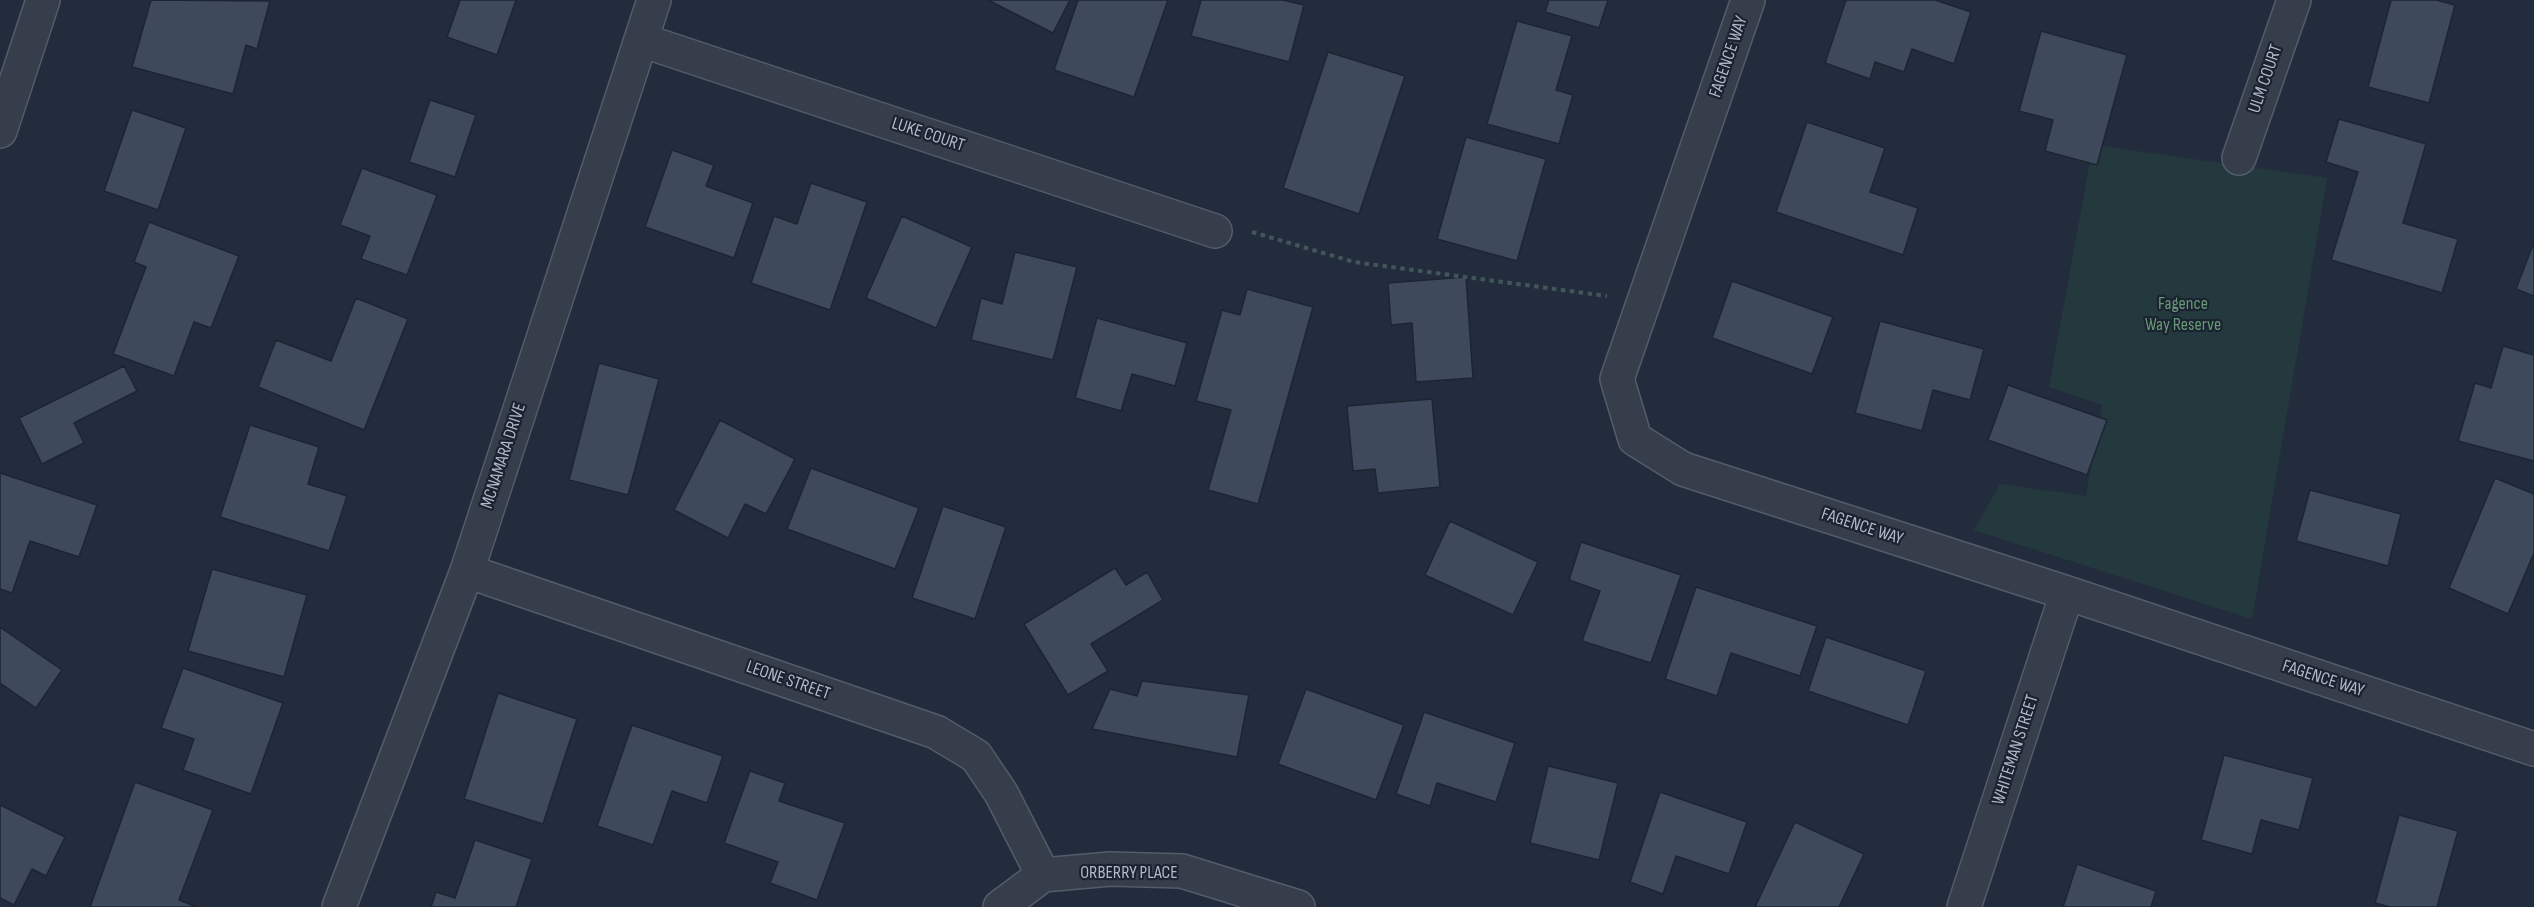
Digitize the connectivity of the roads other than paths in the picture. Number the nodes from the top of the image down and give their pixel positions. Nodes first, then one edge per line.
1 (43, 0) edge
2 (654, 0) edge
3 (1748, 0) edge
4 (2294, 0) edge
5 (640, 40) junction
6 (0, 131) edge
7 (2239, 158) dead end
8 (1215, 231) road end
9 (467, 571) junction
10 (2067, 593) junction
11 (2534, 749) edge
12 (1043, 875) junction
13 (339, 907) edge
14 (1000, 907) edge
15 (1298, 907) edge
16 (1964, 907) edge

1 - 6 street
2 - 5 street, MCNAMARA DRIVE
3 - 10 street, FAGENCE WAY
4 - 7 street, ULM COURT
5 - 8 street, LUKE COURT
5 - 9 street, MCNAMARA DRIVE
9 - 12 street, LEONE STREET
9 - 13 street, MCNAMARA DRIVE
10 - 11 street, FAGENCE WAY
10 - 16 street, WHITEMAN STREET
12 - 14 street
12 - 15 street, ORBERRY PLACE

